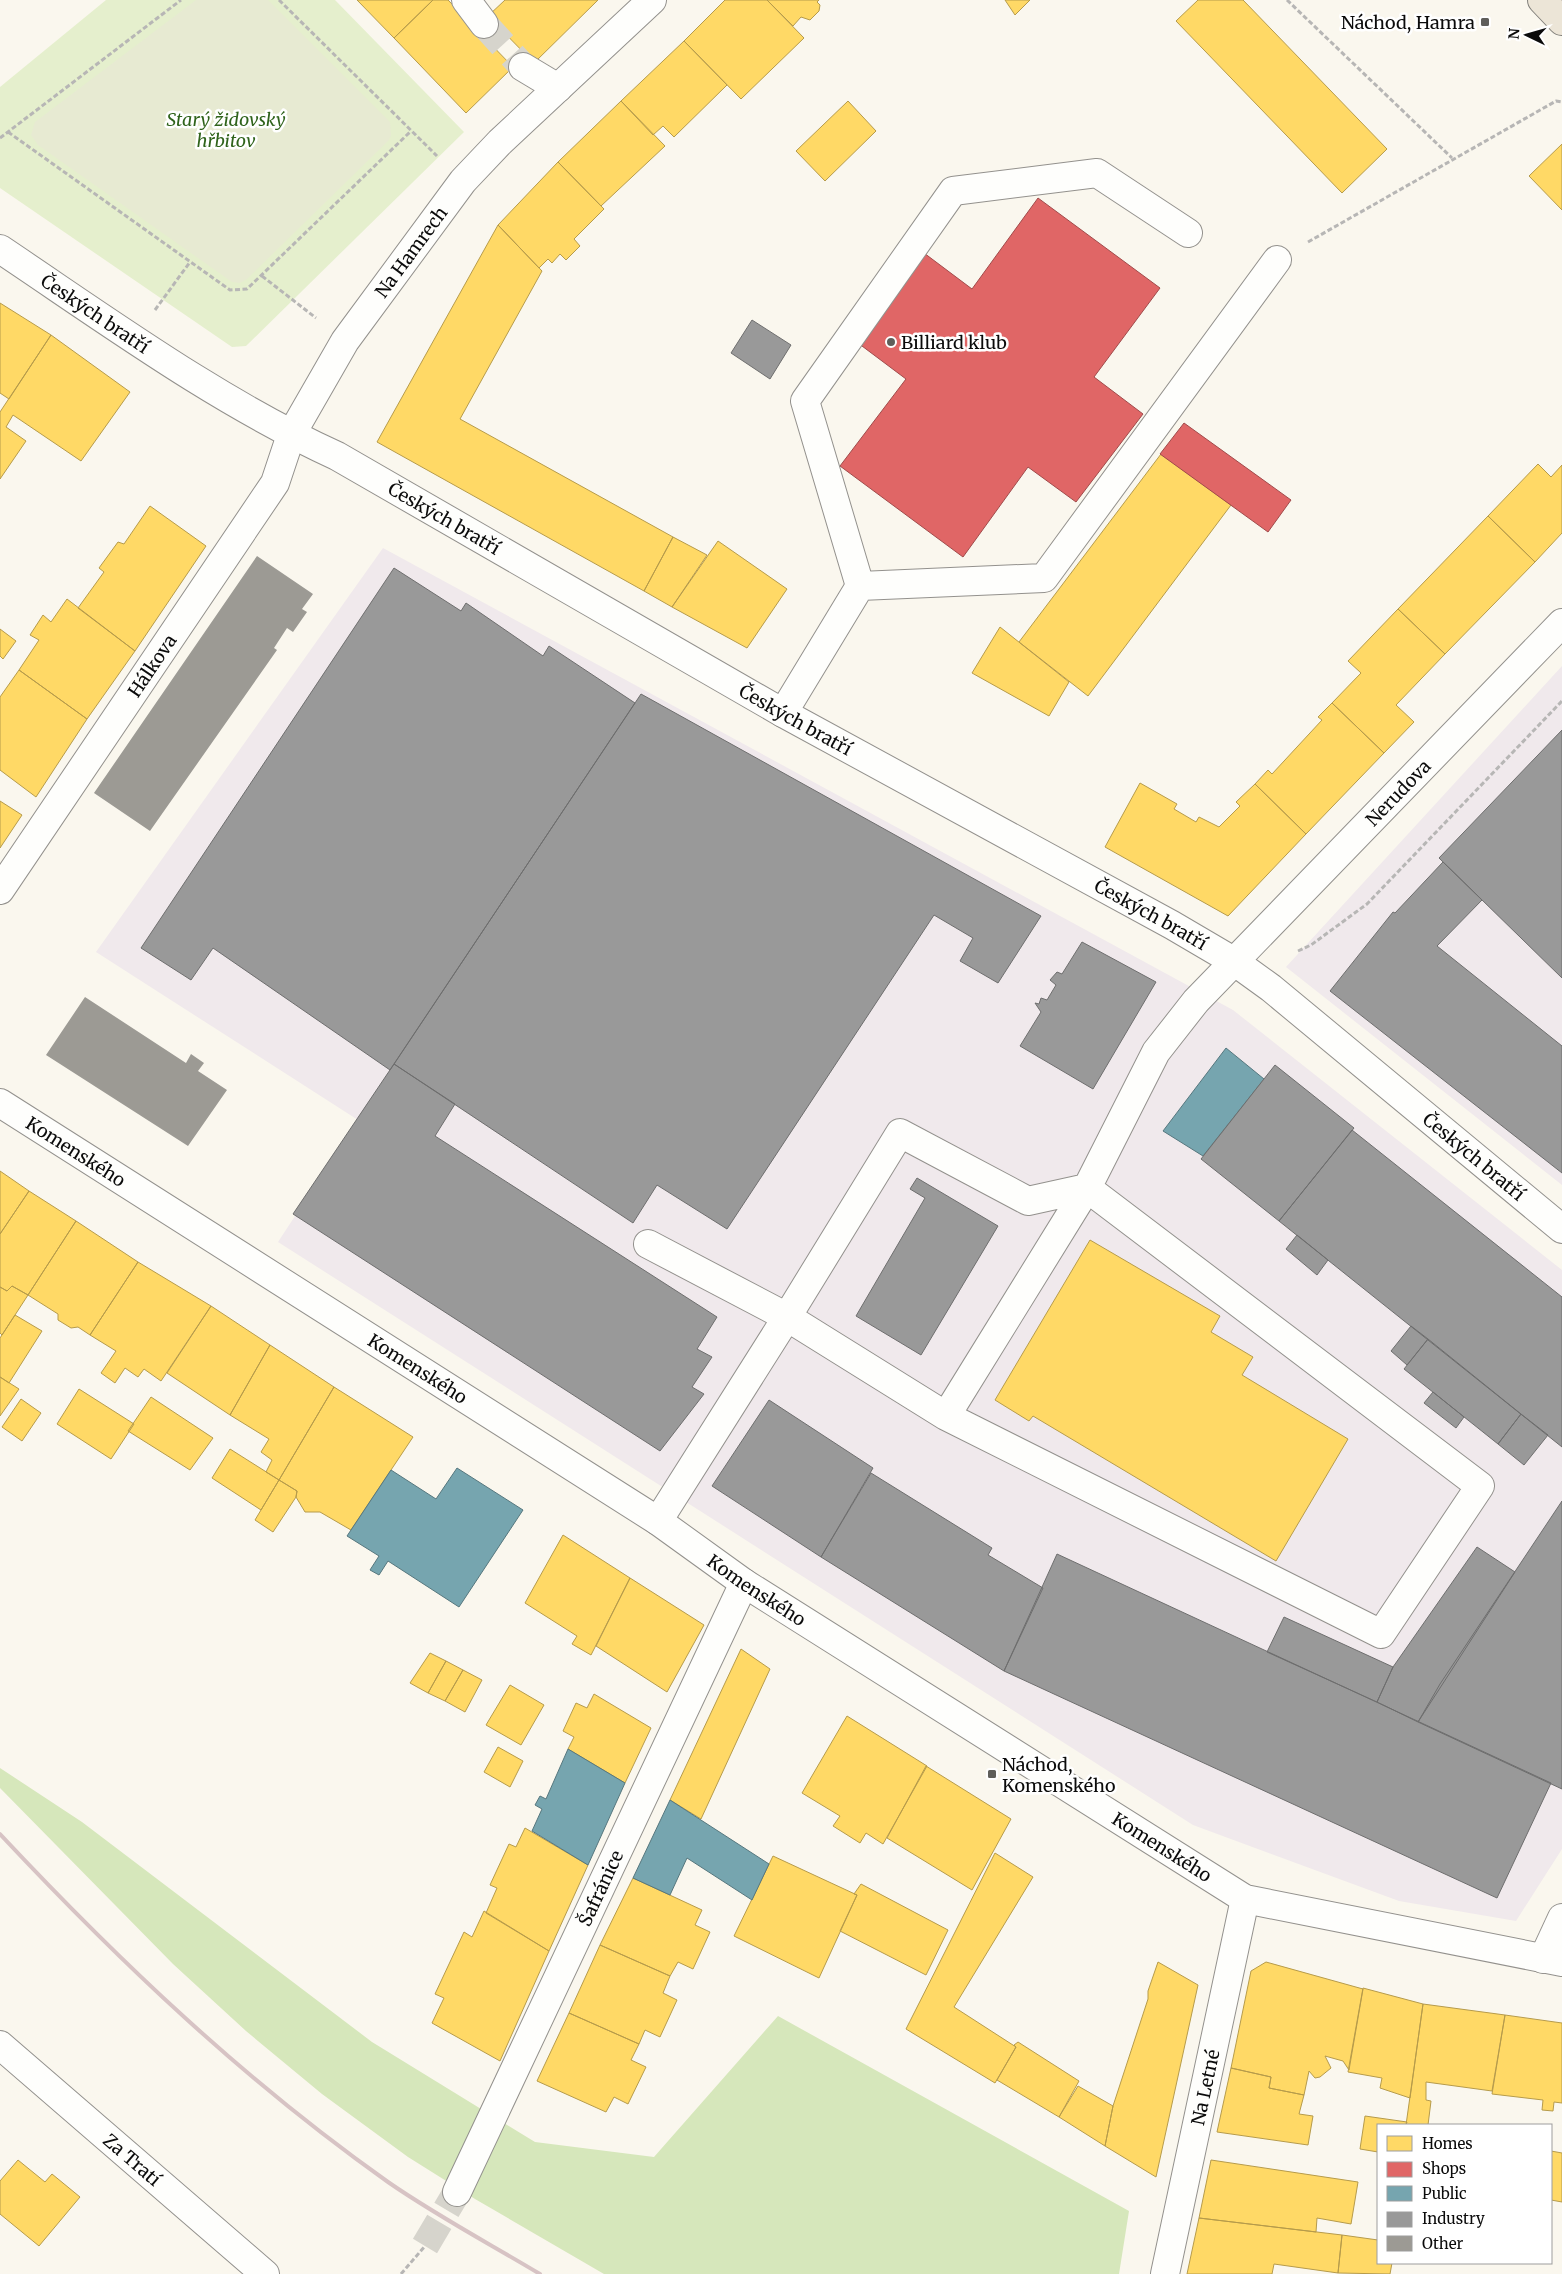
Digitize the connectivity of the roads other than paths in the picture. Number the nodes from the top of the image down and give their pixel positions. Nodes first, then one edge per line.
1 (466, 0) edge
2 (652, 0) edge
3 (1542, 0) edge
4 (1562, 21) edge
5 (484, 24) tunnel mouth
6 (523, 67) tunnel mouth
7 (558, 88) junction
8 (1188, 233) dead end
9 (0, 249) edge
10 (1277, 260) road end
11 (291, 435) junction
12 (860, 586) junction
13 (1562, 623) edge
14 (783, 712) junction
15 (0, 890) edge
16 (1235, 962) junction
17 (0, 1103) edge
18 (1087, 1188) junction
19 (1562, 1229) edge
20 (648, 1244) dead end
21 (787, 1317) junction
22 (946, 1416) junction
23 (658, 1521) junction
24 (744, 1583) junction
25 (1245, 1899) junction
26 (1562, 1918) edge
27 (1553, 1960) edge
28 (0, 2044) edge
29 (458, 2192) tunnel mouth
30 (265, 2274) edge
31 (1165, 2274) edge

1 - 5 street
2 - 7 street, Na Hamrech
3 - 4 main road
6 - 7 street
7 - 11 street, Na Hamrech
8 - 12 street
9 - 11 street, Českých bratří
10 - 12 street
11 - 14 street, Českých bratří
11 - 15 street, Hálkova
12 - 14 street
13 - 16 street, Nerudova
14 - 16 street, Českých bratří
16 - 18 street, Nerudova
16 - 19 street, Českých bratří
17 - 23 street, Komenského
18 - 21 street
18 - 22 street, Nerudova
18 - 22 street
20 - 21 street
21 - 22 street
21 - 23 street
23 - 24 street, Komenského
24 - 25 street, Komenského
24 - 29 street, Šafránice
25 - 27 street, Komenského
25 - 31 street, Na Letné
26 - 27 street
28 - 30 street, Za Tratí

